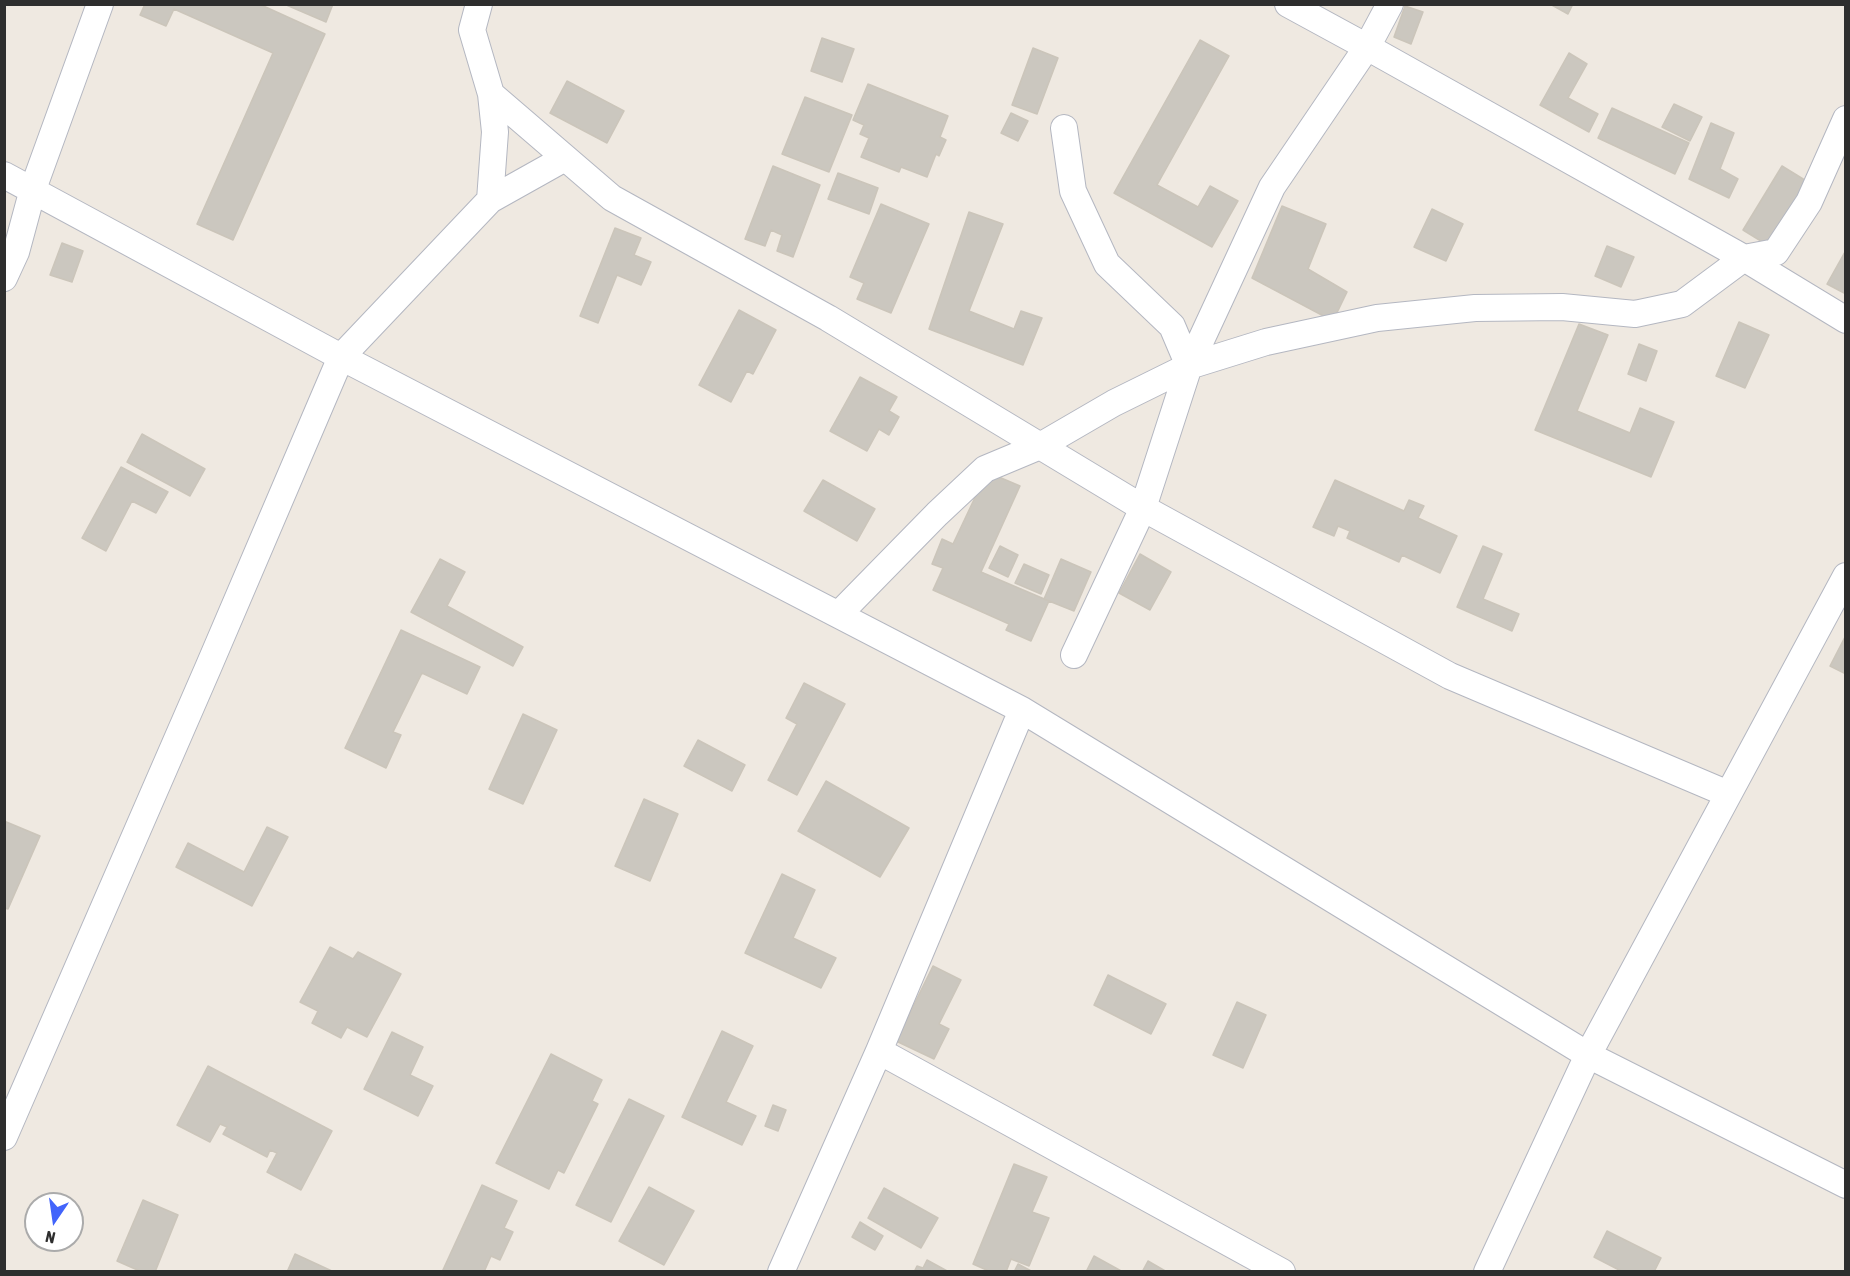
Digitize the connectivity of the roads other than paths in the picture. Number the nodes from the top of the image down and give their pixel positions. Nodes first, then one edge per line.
1 (100, 4) edge
2 (479, 4) edge
3 (1288, 4) edge
4 (1390, 4) edge
5 (1367, 47) junction
6 (491, 94) junction
7 (1845, 119) edge
8 (1064, 128) dead end
9 (565, 158) junction
10 (4, 175) edge
11 (33, 189) junction
12 (490, 200) junction
13 (1744, 258) junction
14 (4, 278) edge
15 (1845, 320) edge
16 (341, 357) junction
17 (1189, 366) junction
18 (1040, 446) junction
19 (1143, 508) junction
20 (1845, 576) edge
21 (838, 614) junction
22 (1074, 655) dead end
23 (1022, 710) junction
24 (1728, 794) junction
25 (879, 1051) junction
26 (1588, 1055) junction
27 (4, 1137) edge
28 (1845, 1185) edge
29 (781, 1272) edge
30 (1282, 1272) edge
31 (1487, 1272) edge

1 - 11 street
2 - 6 street
3 - 5 street
4 - 5 street
5 - 13 street
5 - 17 street
6 - 9 street
6 - 12 street
7 - 13 street
8 - 17 street
9 - 12 street
9 - 18 street
10 - 11 street
11 - 14 street
11 - 16 street
12 - 16 street
13 - 15 street
13 - 17 street
16 - 21 street
16 - 27 street
17 - 18 street
17 - 19 street
18 - 19 street
18 - 21 street
19 - 22 street
19 - 24 street
20 - 24 street
21 - 23 street
23 - 25 street
23 - 26 street
24 - 26 street
25 - 29 street
25 - 30 street
26 - 28 street
26 - 31 street

